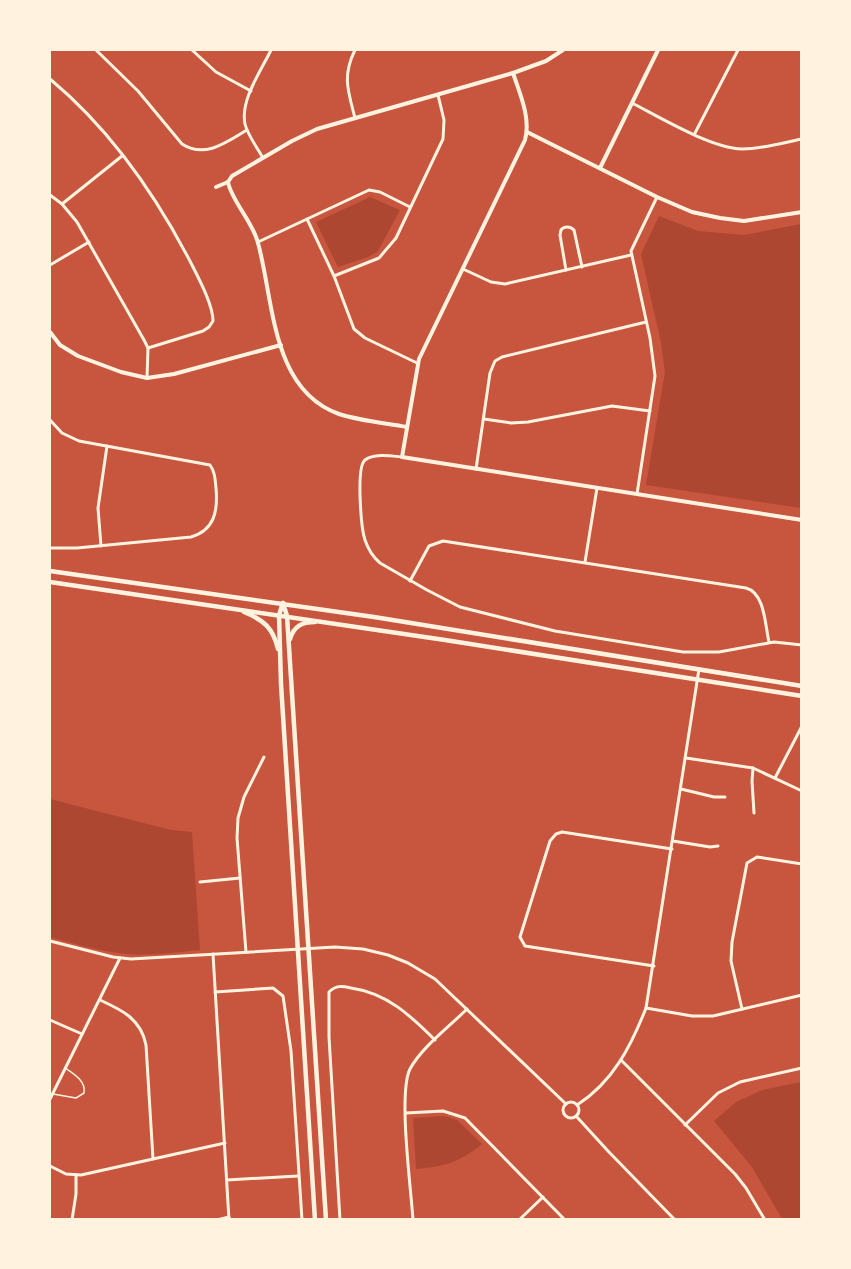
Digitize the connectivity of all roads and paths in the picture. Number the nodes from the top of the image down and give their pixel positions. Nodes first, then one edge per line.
1 (96, 50) edge
2 (192, 50) edge
3 (271, 50) edge
4 (355, 50) edge
5 (563, 50) edge
6 (658, 50) edge
7 (738, 50) edge
8 (513, 73) junction
9 (50, 79) edge
10 (251, 91) junction
11 (438, 94) junction
12 (632, 103) junction
13 (355, 118) junction
14 (247, 130) junction
15 (527, 132) junction
16 (695, 134) junction
17 (801, 139) edge
18 (122, 156) junction
19 (263, 158) junction
20 (600, 168) junction
21 (228, 182) junction
22 (216, 187) dead end
23 (50, 195) edge
24 (657, 197) junction
25 (62, 204) junction
26 (410, 207) junction
27 (801, 212) edge
28 (307, 219) junction
29 (89, 242) junction
30 (258, 242) junction
31 (631, 255) junction
32 (50, 265) edge
33 (582, 267) junction
34 (463, 268) junction
35 (566, 270) junction
36 (334, 276) junction
37 (646, 322) junction
38 (50, 332) edge
39 (281, 345) junction
40 (148, 348) junction
41 (417, 363) junction
42 (147, 378) junction
43 (650, 411) junction
44 (484, 419) junction
45 (50, 420) edge
46 (407, 427) junction
47 (106, 446) junction
48 (402, 458) junction
49 (476, 469) junction
50 (597, 488) junction
51 (637, 494) junction
52 (801, 520) edge
53 (101, 546) junction
54 (50, 548) edge
55 (585, 562) junction
56 (50, 571) edge
57 (410, 581) junction
58 (50, 582) edge
59 (283, 603) junction
60 (235, 608) junction
61 (279, 615) junction
62 (287, 616) junction
63 (329, 622) junction
64 (289, 642) junction
65 (770, 643) junction
66 (801, 645) edge
67 (280, 661) junction
68 (699, 669) junction
69 (698, 680) junction
70 (801, 686) edge
71 (801, 696) edge
72 (801, 726) edge
73 (264, 758) dead end
74 (686, 758) junction
75 (753, 768) junction
76 (775, 778) junction
77 (681, 789) junction
78 (801, 791) edge
79 (726, 796) dead end
80 (754, 813) dead end
81 (673, 841) junction
82 (718, 846) dead end
83 (672, 849) junction
84 (801, 864) edge
85 (240, 878) junction
86 (200, 882) dead end
87 (50, 941) edge
88 (246, 952) junction
89 (213, 954) junction
90 (120, 958) junction
91 (654, 966) junction
92 (215, 992) junction
93 (801, 994) edge
94 (100, 1000) junction
95 (646, 1008) junction
96 (467, 1009) junction
97 (742, 1009) junction
98 (50, 1020) edge
99 (82, 1035) junction
100 (435, 1040) junction
101 (622, 1061) junction
102 (65, 1068) junction
103 (801, 1068) edge
104 (52, 1093) junction
105 (50, 1099) edge
106 (566, 1104) junction
107 (578, 1105) junction
108 (406, 1113) junction
109 (576, 1116) junction
110 (685, 1125) junction
111 (225, 1143) junction
112 (153, 1159) junction
113 (50, 1166) edge
114 (76, 1175) junction
115 (298, 1176) junction
116 (228, 1180) junction
117 (543, 1197) junction
118 (229, 1218) edge
119 (72, 1220) edge
120 (217, 1220) edge
121 (302, 1220) edge
122 (315, 1220) edge
123 (326, 1220) edge
124 (340, 1220) edge
125 (413, 1220) edge
126 (519, 1220) edge
127 (566, 1220) edge
128 (675, 1220) edge
129 (765, 1220) edge

1 - 14 street
2 - 10 street
3 - 10 street
4 - 13 street
5 - 8 street
6 - 12 street
7 - 16 street
8 - 11 street
8 - 15 street
9 - 18 street
10 - 14 street
11 - 13 street
11 - 26 street
12 - 16 street
12 - 20 street
13 - 19 street
14 - 19 street
15 - 20 street
15 - 34 street
16 - 17 street
18 - 25 street
18 - 40 street
19 - 21 street
20 - 24 street
21 - 22 street
21 - 30 street
23 - 25 street
24 - 27 street
24 - 31 street
25 - 29 street
26 - 28 street
26 - 36 street
28 - 30 street
28 - 36 street
29 - 32 street
29 - 40 street
30 - 39 street
31 - 33 street
31 - 37 street
33 - 35 street
33 - 35 street
34 - 35 street
34 - 41 street
36 - 41 street
37 - 43 street
37 - 44 street
38 - 42 street
39 - 42 street
39 - 46 street
40 - 42 street
41 - 46 street
43 - 44 street
43 - 51 street
44 - 49 street
45 - 47 street
46 - 48 street
47 - 53 street
47 - 53 street
48 - 49 street
48 - 57 street
49 - 50 street
50 - 51 street
50 - 55 street
51 - 52 street
53 - 54 street
55 - 57 street
55 - 65 street
56 - 59 main road
57 - 65 street
58 - 60 main road
59 - 61 main road
59 - 62 main road
59 - 68 main road
60 - 61 main road
60 - 67 main road
61 - 62 main road
61 - 67 main road
62 - 63 main road
62 - 64 main road
63 - 64 main road
63 - 69 main road
64 - 123 main road
65 - 66 street
67 - 122 main road
68 - 69 street
68 - 70 main road
69 - 71 main road
69 - 74 street
72 - 76 street
73 - 85 street
74 - 75 street
74 - 77 street
75 - 76 street
75 - 80 street
76 - 78 street
77 - 79 street
77 - 81 street
81 - 82 street
81 - 83 street
83 - 91 street
83 - 91 street
84 - 97 street
85 - 86 street
85 - 88 street
87 - 90 street
88 - 89 street
88 - 96 street
89 - 90 street
89 - 92 street
90 - 94 street
91 - 95 street
92 - 111 street
92 - 115 street
93 - 97 street
94 - 99 street
94 - 112 street
95 - 97 street
95 - 101 street
96 - 100 street
96 - 106 street
98 - 99 street
99 - 102 street
100 - 108 street
100 - 124 street
101 - 107 street
101 - 110 street
102 - 104 street
102 - 104 lane
103 - 110 street
104 - 105 street
106 - 107 street
106 - 109 street
107 - 109 street
108 - 117 street
108 - 125 street
109 - 128 street
110 - 129 street
111 - 112 street
111 - 116 street
112 - 114 street
113 - 114 street
114 - 119 street
115 - 116 street
115 - 121 street
116 - 118 street
117 - 126 street
117 - 127 street
118 - 120 street

